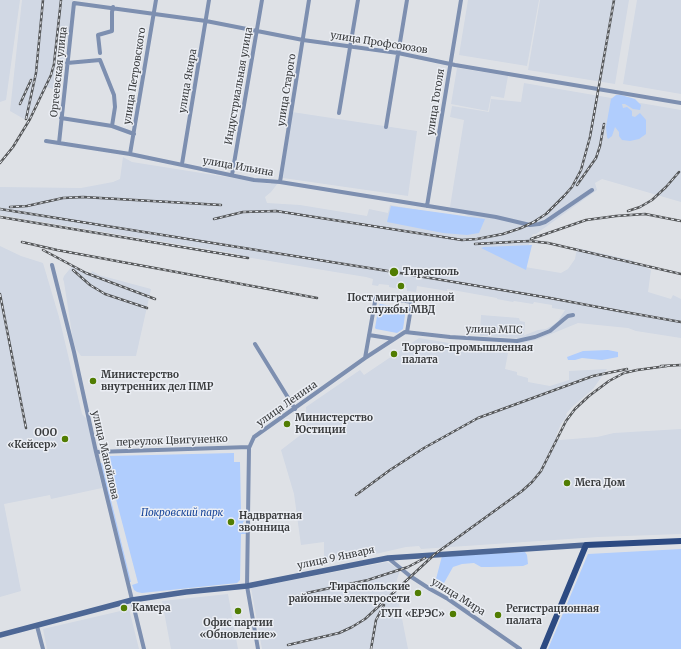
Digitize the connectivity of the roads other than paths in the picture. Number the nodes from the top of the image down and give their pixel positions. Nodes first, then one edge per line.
1 (156, 0) edge
2 (209, 0) edge
3 (262, 0) edge
4 (309, 0) edge
5 (358, 0) edge
6 (407, 0) edge
7 (461, 0) edge
8 (74, 3) joint
9 (113, 7) junction
10 (154, 13) junction
11 (206, 21) junction
12 (257, 31) junction
13 (303, 40) junction
14 (351, 46) junction
15 (100, 53) dead end
16 (398, 53) junction
17 (67, 63) junction
18 (451, 64) junction
19 (681, 103) edge
20 (339, 114) dead end
21 (61, 118) junction
22 (112, 126) junction
23 (386, 127) dead end
24 (134, 134) junction
25 (46, 141) dead end
26 (59, 143) junction
27 (130, 154) junction
28 (182, 164) junction
29 (232, 175) junction
30 (280, 182) junction
31 (592, 190) dead end
32 (427, 206) junction
33 (52, 264) dead end
34 (573, 315) dead end
35 (407, 332) junction
36 (369, 335) junction
37 (394, 339) junction
38 (255, 344) dead end
39 (365, 358) junction
40 (295, 409) junction
41 (249, 447) junction
42 (96, 452) junction
43 (681, 541) edge
44 (586, 545) junction
45 (388, 558) junction
46 (247, 586) junction
47 (132, 600) junction
48 (37, 626) junction
49 (0, 635) edge
50 (43, 649) edge
51 (144, 649) edge
52 (258, 649) edge
53 (520, 649) edge
54 (543, 649) edge

1 - 10 street, улица Петровского
2 - 11 street, улица Якира
3 - 12 street, Индустриальная улица
4 - 13 street, улица Старого
5 - 14 street
6 - 16 street
7 - 18 street, улица Гоголя
8 - 9 street, улица Профсоюзов
8 - 17 street, Оргеевская улица
9 - 10 street, улица Профсоюзов
9 - 15 street
10 - 11 street, улица Профсоюзов
10 - 24 street, улица Петровского
11 - 12 street, улица Профсоюзов
11 - 28 street, улица Якира
12 - 13 street, улица Профсоюзов
12 - 29 street, Индустриальная улица
13 - 14 street, улица Профсоюзов
13 - 30 street, улица Старого
14 - 16 street, улица Профсоюзов
14 - 20 street
16 - 18 street, улица Профсоюзов
16 - 23 street
17 - 21 street, Оргеевская улица
17 - 22 street
18 - 19 street, улица Профсоюзов
18 - 32 street, улица Гоголя
21 - 22 street
21 - 26 street, Оргеевская улица
22 - 24 street
24 - 27 street, улица Петровского
25 - 26 street, улица Ильина
26 - 27 street, улица Ильина
27 - 28 street, улица Ильина
28 - 29 street, улица Ильина
29 - 30 street, улица Ильина
30 - 32 street, улица Ильина
31 - 32 street, улица Ильина
33 - 42 street, улица Манойлова
34 - 35 street, улица МПС
35 - 36 street
35 - 37 street, улица Ленина
36 - 37 street
36 - 39 street
37 - 39 street, улица Ленина
38 - 40 street
39 - 40 street, улица Ленина
40 - 41 street, улица Ленина
41 - 42 street, переулок Цвигуненко
41 - 46 street
42 - 47 street, улица Манойлова
43 - 44 main road, улица 9 Января
44 - 45 street, улица 9 Января
44 - 54 main road
45 - 46 street, улица 9 Января
45 - 53 street, улица Мира
46 - 47 street, улица 9 Января
46 - 52 street
47 - 48 street, улица 9 Января
47 - 51 street, улица Манойлова
48 - 49 street, улица 9 Января
48 - 50 street

